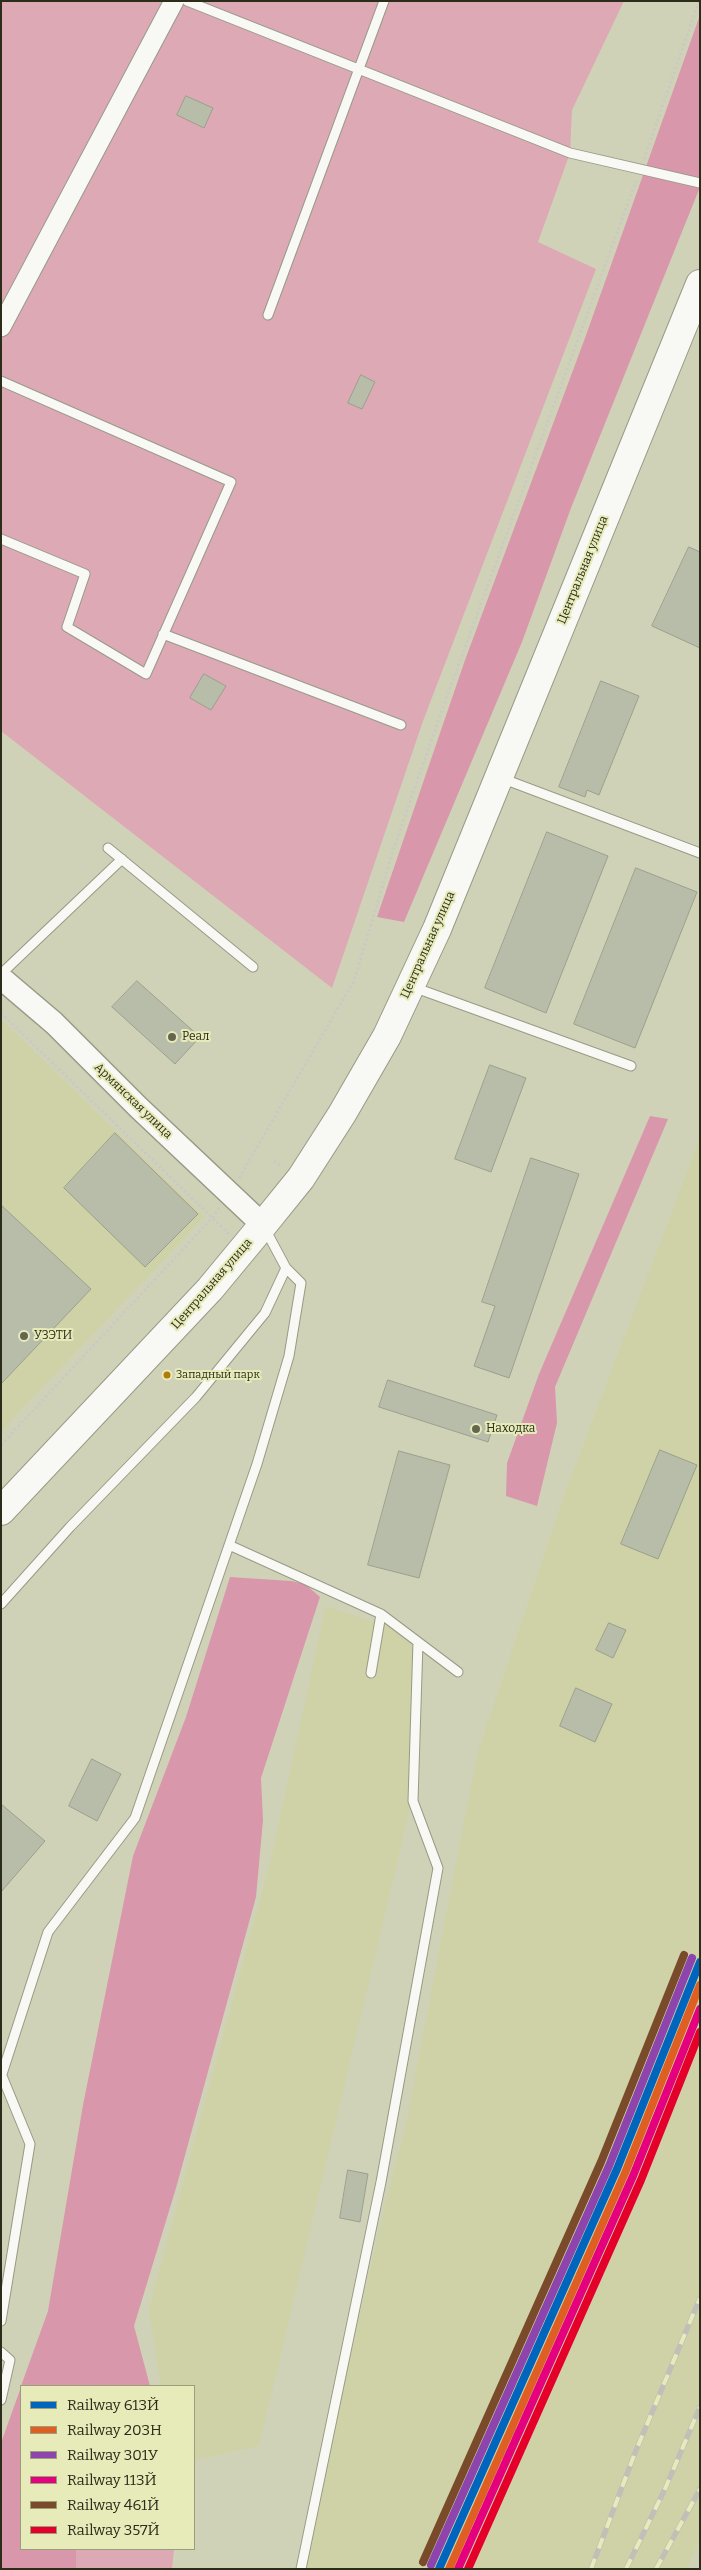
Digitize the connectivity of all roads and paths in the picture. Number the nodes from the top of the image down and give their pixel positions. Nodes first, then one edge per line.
1 (174, 1) edge
2 (187, 1) edge
3 (384, 1) edge
4 (699, 1) edge
5 (359, 70) junction
6 (640, 170) junction
7 (700, 184) edge
8 (700, 284) edge
9 (268, 315) dead end
10 (1, 327) edge
11 (1, 381) edge
12 (1, 539) edge
13 (163, 634) junction
14 (401, 724) dead end
15 (499, 777) junction
16 (108, 848) dead end
17 (700, 853) edge
18 (122, 860) junction
19 (253, 967) dead end
20 (1, 976) edge
21 (410, 986) junction
22 (1, 1013) edge
23 (631, 1066) dead end
24 (229, 1192) junction
25 (212, 1218) junction
26 (263, 1225) junction
27 (244, 1247) junction
28 (286, 1268) junction
29 (1, 1445) edge
30 (1, 1511) edge
31 (229, 1545) junction
32 (1, 1604) edge
33 (381, 1614) junction
34 (418, 1642) junction
35 (458, 1672) dead end
36 (371, 1673) dead end
37 (1, 2077) edge
38 (1, 2321) edge
39 (1, 2352) edge
40 (1, 2400) edge
41 (301, 2569) edge

1 - 10 street
2 - 5 lane
3 - 5 lane
4 - 6 path
5 - 6 lane
5 - 9 lane
6 - 7 lane
6 - 24 path
8 - 15 main road, Центральная улица
11 - 13 lane
12 - 13 lane
13 - 14 lane
15 - 17 lane
15 - 21 main road, Центральная улица
16 - 18 lane
18 - 19 lane
18 - 20 lane
20 - 24 street, Армянская улица
21 - 23 lane
21 - 26 main road, Центральная улица
22 - 25 path
24 - 25 path
24 - 26 street, Армянская улица
25 - 27 path
25 - 29 path
26 - 27 main road, Центральная улица
26 - 28 lane
27 - 30 main road, Центральная улица
28 - 31 lane
28 - 32 lane
31 - 33 lane
31 - 37 lane
33 - 34 lane
33 - 36 lane
34 - 35 lane
34 - 41 lane
37 - 38 lane
39 - 40 lane

